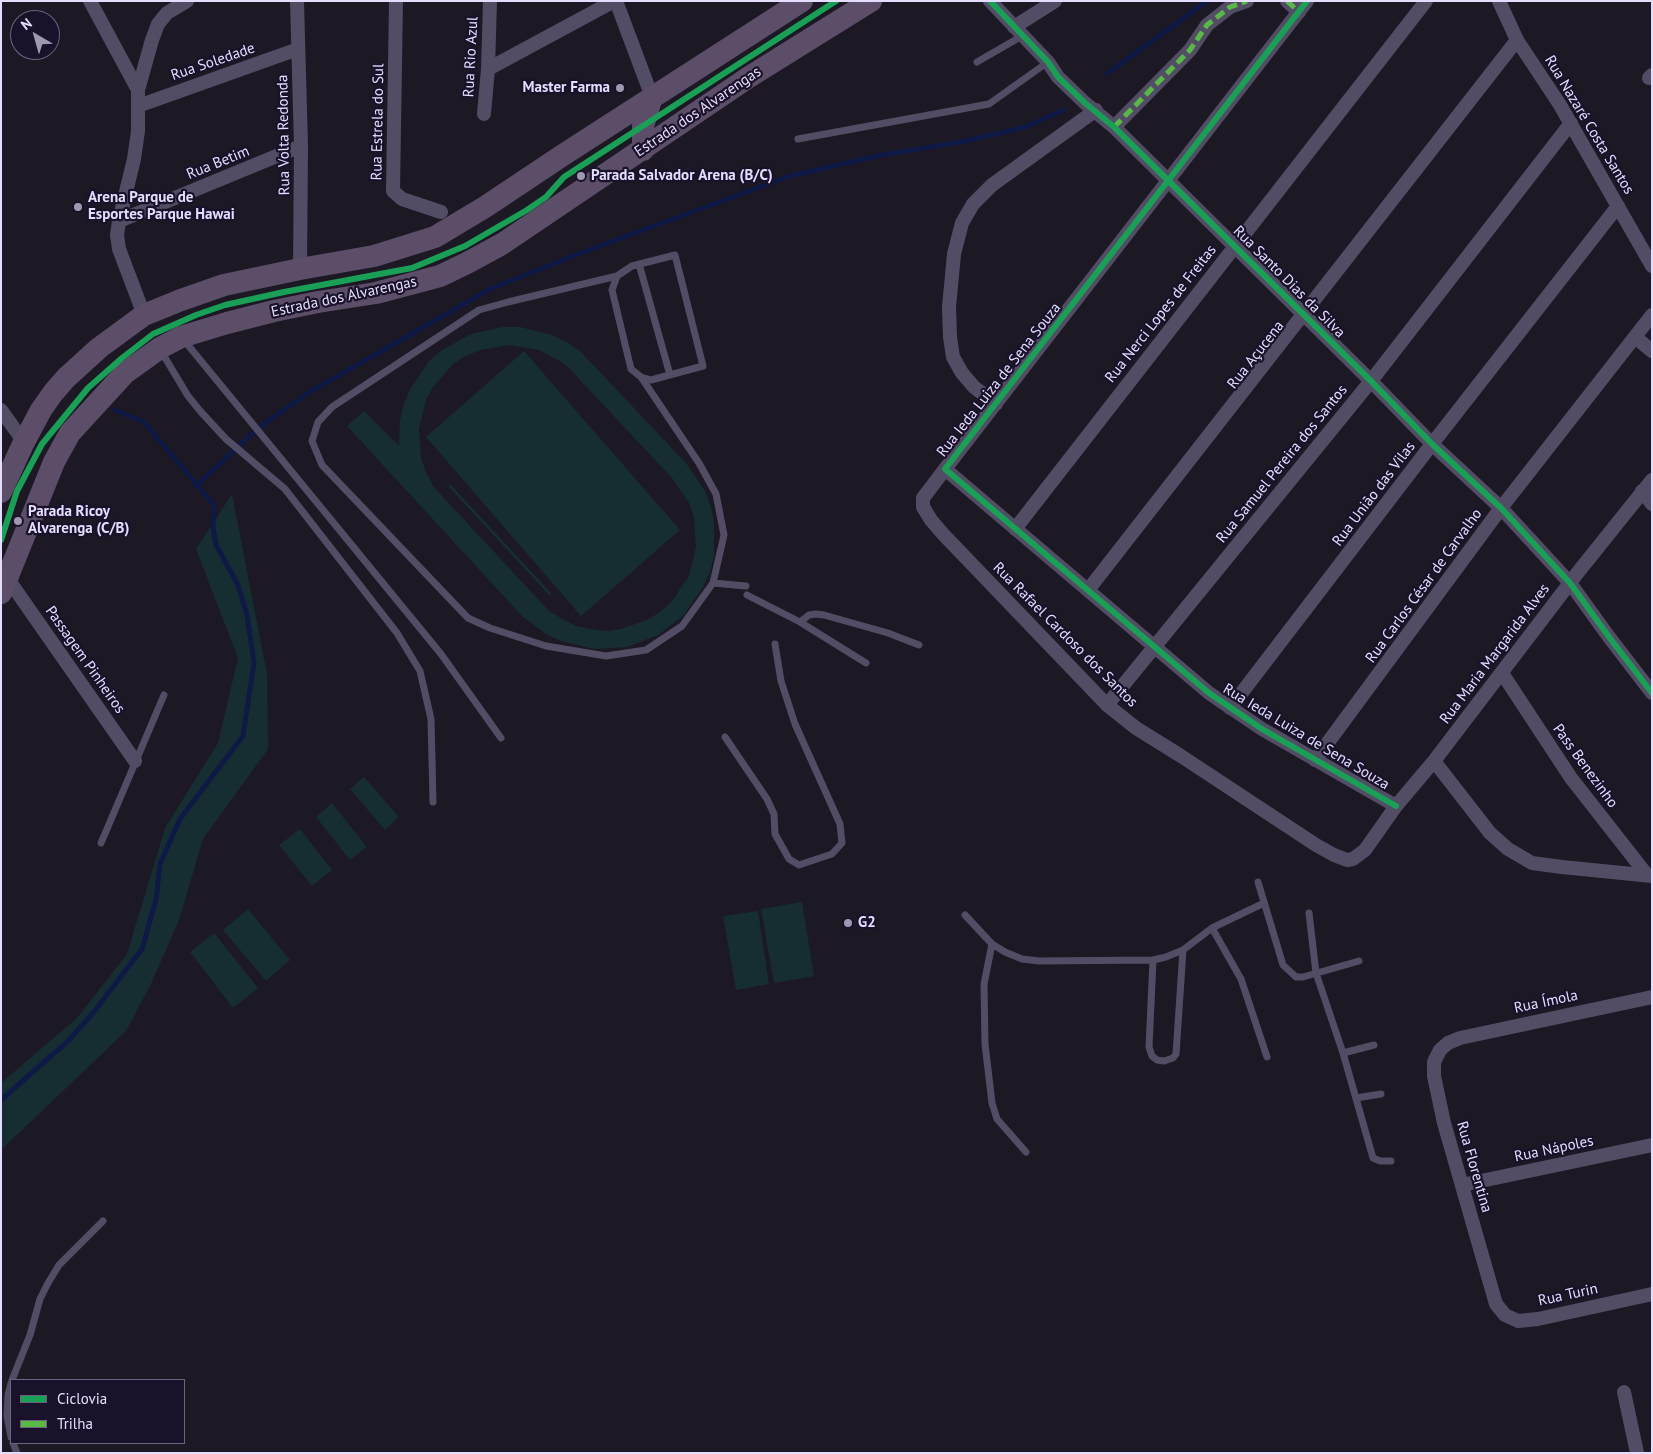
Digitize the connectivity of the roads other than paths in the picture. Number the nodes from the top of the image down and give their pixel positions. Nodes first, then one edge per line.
1 (90, 1) edge
2 (188, 1) edge
3 (297, 1) edge
4 (396, 1) edge
5 (490, 1) edge
6 (615, 1) edge
7 (802, 1) edge
8 (872, 1) edge
9 (990, 1) edge
10 (1055, 1) edge
11 (1247, 1) edge
12 (1287, 1) edge
13 (1426, 1) edge
14 (1499, 1) edge
15 (1303, 6) edge
16 (1018, 32) junction
17 (1517, 40) junction
18 (298, 50) junction
19 (977, 62) dead end
20 (1048, 62) junction
21 (488, 68) junction
22 (138, 90) junction
23 (652, 98) junction
24 (138, 106) junction
25 (1091, 107) junction
26 (484, 114) dead end
27 (1571, 123) junction
28 (1114, 127) junction
29 (798, 139) dead end
30 (302, 146) junction
31 (643, 150) junction
32 (1168, 181) junction
33 (1618, 206) junction
34 (440, 212) dead end
35 (119, 221) junction
36 (1234, 246) junction
37 (639, 264) junction
38 (1652, 266) edge
39 (300, 269) junction
40 (616, 276) junction
41 (1303, 314) junction
42 (1652, 315) edge
43 (144, 316) junction
44 (181, 337) junction
45 (1635, 337) junction
46 (160, 348) junction
47 (1652, 351) edge
48 (670, 375) junction
49 (641, 377) junction
50 (1371, 381) junction
51 (996, 404) junction
52 (1, 410) edge
53 (24, 442) junction
54 (1432, 444) junction
55 (946, 469) junction
56 (1652, 480) edge
57 (1642, 491) junction
58 (1, 492) edge
59 (1652, 504) edge
60 (1501, 508) junction
61 (1015, 529) junction
62 (713, 583) junction
63 (1570, 583) junction
64 (5, 586) edge
65 (746, 586) dead end
66 (1088, 590) junction
67 (747, 595) dead end
68 (800, 622) junction
69 (776, 644) dead end
70 (918, 645) dead end
71 (1154, 647) junction
72 (866, 663) dead end
73 (1502, 674) junction
74 (1652, 693) edge
75 (164, 695) dead end
76 (1107, 705) junction
77 (1230, 708) junction
78 (725, 737) dead end
79 (501, 738) dead end
80 (1315, 760) junction
81 (1434, 760) junction
82 (135, 761) junction
83 (433, 802) dead end
84 (1396, 806) junction
85 (101, 843) dead end
86 (1365, 850) joint
87 (1649, 876) edge
88 (1258, 882) dead end
89 (1264, 903) junction
90 (1309, 913) dead end
91 (965, 915) dead end
92 (1212, 928) junction
93 (992, 944) junction
94 (1182, 950) junction
95 (1152, 960) junction
96 (1359, 961) dead end
97 (1316, 973) junction
98 (1652, 997) edge
99 (1448, 1043) joint
100 (1374, 1045) dead end
101 (1343, 1052) junction
102 (1266, 1057) dead end
103 (1381, 1094) dead end
104 (1356, 1098) junction
105 (1652, 1145) edge
106 (1026, 1152) dead end
107 (1391, 1161) dead end
108 (1462, 1185) junction
109 (103, 1221) dead end
110 (1652, 1294) edge
111 (1496, 1304) joint
112 (13, 1379) edge
113 (10, 1388) edge
114 (1624, 1392) dead end
115 (10, 1432) edge
116 (1637, 1453) edge

1 - 22 street
2 - 22 street
3 - 18 street, Rua Volta Redonda
4 - 34 street, Rua Estrela do Sul
5 - 21 street, Rua Rio Azul
6 - 21 street
6 - 23 street
7 - 23 main road
8 - 31 main road, Estrada dos Alvarengas
9 - 16 street, Rua Santo Dias da Silva
10 - 16 street
11 - 28 street
12 - 15 street
13 - 36 street, Rua Nerci Lopes de Freitas
14 - 17 street, Rua Nazaré Costa Santos
15 - 32 street, Rua Ieda Luiza de Sena Souza
16 - 19 lane
16 - 20 street, Rua Santo Dias da Silva
17 - 27 street, Rua Nazaré Costa Santos
17 - 41 street, Rua Açucena
18 - 24 street, Rua Soledade
18 - 30 street, Rua Volta Redonda
20 - 25 street, Rua Santo Dias da Silva
20 - 29 lane
21 - 26 street, Rua Rio Azul
22 - 24 street
23 - 31 main road
23 - 39 main road
24 - 35 street
25 - 28 street, Rua Santo Dias da Silva
25 - 51 street
27 - 33 street, Rua Nazaré Costa Santos
27 - 50 street, Rua Samuel Pereira dos Santos
28 - 32 street, Rua Santo Dias da Silva
30 - 35 street, Rua Betim
30 - 39 street, Rua Volta Redonda
31 - 44 main road, Estrada dos Alvarengas
32 - 36 street, Rua Santo Dias da Silva
32 - 51 street, Rua Ieda Luiza de Sena Souza
33 - 38 street, Rua Nazaré Costa Santos
33 - 54 street, Rua União das Vilas
35 - 43 street
36 - 41 street, Rua Santo Dias da Silva
36 - 61 street, Rua Nerci Lopes de Freitas
37 - 40 lane
37 - 48 lane
37 - 48 lane
39 - 43 main road
40 - 49 lane
40 - 62 lane
41 - 50 street, Rua Santo Dias da Silva
41 - 66 street, Rua Açucena
42 - 45 street, Rua Carlos César de Carvalho
43 - 53 main road
44 - 46 main road, Estrada dos Alvarengas
44 - 79 lane
45 - 47 street
45 - 60 street, Rua Carlos César de Carvalho
46 - 64 main road, Estrada dos Alvarengas
46 - 83 lane
48 - 49 lane
49 - 62 lane
50 - 54 street, Rua Santo Dias da Silva
50 - 71 street, Rua Samuel Pereira dos Santos
51 - 55 street, Rua Ieda Luiza de Sena Souza
52 - 53 street
53 - 58 main road
54 - 60 street, Rua Santo Dias da Silva
54 - 77 street, Rua União das Vilas
55 - 61 street, Rua Ieda Luiza de Sena Souza
55 - 76 street, Rua Rafael Cardoso dos Santos
56 - 57 street, Rua Maria Margarida Alves
57 - 59 street
57 - 63 street, Rua Maria Margarida Alves
60 - 63 street, Rua Santo Dias da Silva
60 - 80 street, Rua Carlos César de Carvalho
61 - 66 street, Rua Ieda Luiza de Sena Souza
62 - 65 lane
63 - 73 street, Rua Maria Margarida Alves
63 - 74 street, Rua Santo Dias da Silva
64 - 82 street, Passagem Pinheiros
66 - 71 street, Rua Ieda Luiza de Sena Souza
67 - 68 lane
68 - 70 lane
68 - 72 lane
69 - 78 lane
71 - 76 street, Rua Samuel Pereira dos Santos
71 - 77 street, Rua Ieda Luiza de Sena Souza
73 - 81 street, Rua Maria Margarida Alves
73 - 87 street, Pass Benezinho
75 - 82 lane
76 - 86 street, Rua Rafael Cardoso dos Santos
77 - 80 street, Rua Ieda Luiza de Sena Souza
80 - 84 street, Rua Ieda Luiza de Sena Souza
81 - 84 street, Rua Maria Margarida Alves
81 - 87 street
82 - 85 lane
84 - 86 street, Rua Maria Margarida Alves
88 - 89 lane
89 - 92 lane
89 - 97 lane
90 - 97 lane
91 - 93 lane
92 - 94 lane
92 - 102 lane
93 - 95 lane
93 - 106 lane
94 - 95 lane
94 - 95 lane
96 - 97 lane
97 - 101 lane
98 - 99 street, Rua Ímola
99 - 108 street, Rua Florentina
100 - 101 lane
101 - 104 lane
103 - 104 lane
104 - 107 lane
105 - 108 street, Rua Nápoles
108 - 111 street, Rua Florentina
109 - 112 lane
110 - 111 street, Rua Turin
113 - 115 lane
114 - 116 street

